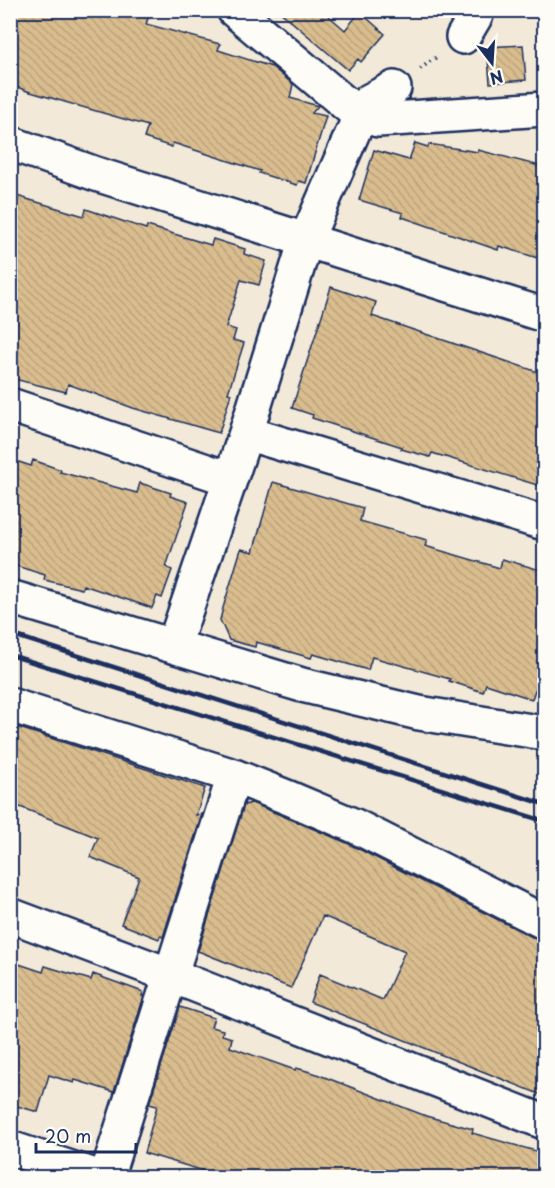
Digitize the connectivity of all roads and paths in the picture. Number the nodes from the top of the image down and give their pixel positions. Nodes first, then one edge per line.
1 (234, 10) edge
2 (470, 24) edge
3 (394, 88) joint
4 (544, 109) edge
5 (360, 116) junction
6 (10, 143) edge
7 (306, 240) junction
8 (544, 315) edge
9 (10, 405) edge
10 (246, 433) junction
11 (230, 479) junction
12 (544, 523) edge
13 (10, 597) edge
14 (174, 645) junction
15 (10, 705) edge
16 (544, 733) edge
17 (234, 776) junction
18 (10, 915) edge
19 (544, 922) edge
20 (170, 975) junction
21 (544, 1122) edge
22 (10, 1148) edge
23 (101, 1178) edge
24 (106, 1178) edge

1 - 5 street
2 - 3 path
3 - 5 street
4 - 5 street
5 - 7 street
6 - 7 street
7 - 8 street
7 - 10 street
9 - 11 street
10 - 11 street
10 - 12 street
11 - 14 street
13 - 14 street
14 - 16 street
15 - 17 street
17 - 19 street
17 - 20 street
18 - 20 street
20 - 21 street
20 - 24 street
22 - 23 street

